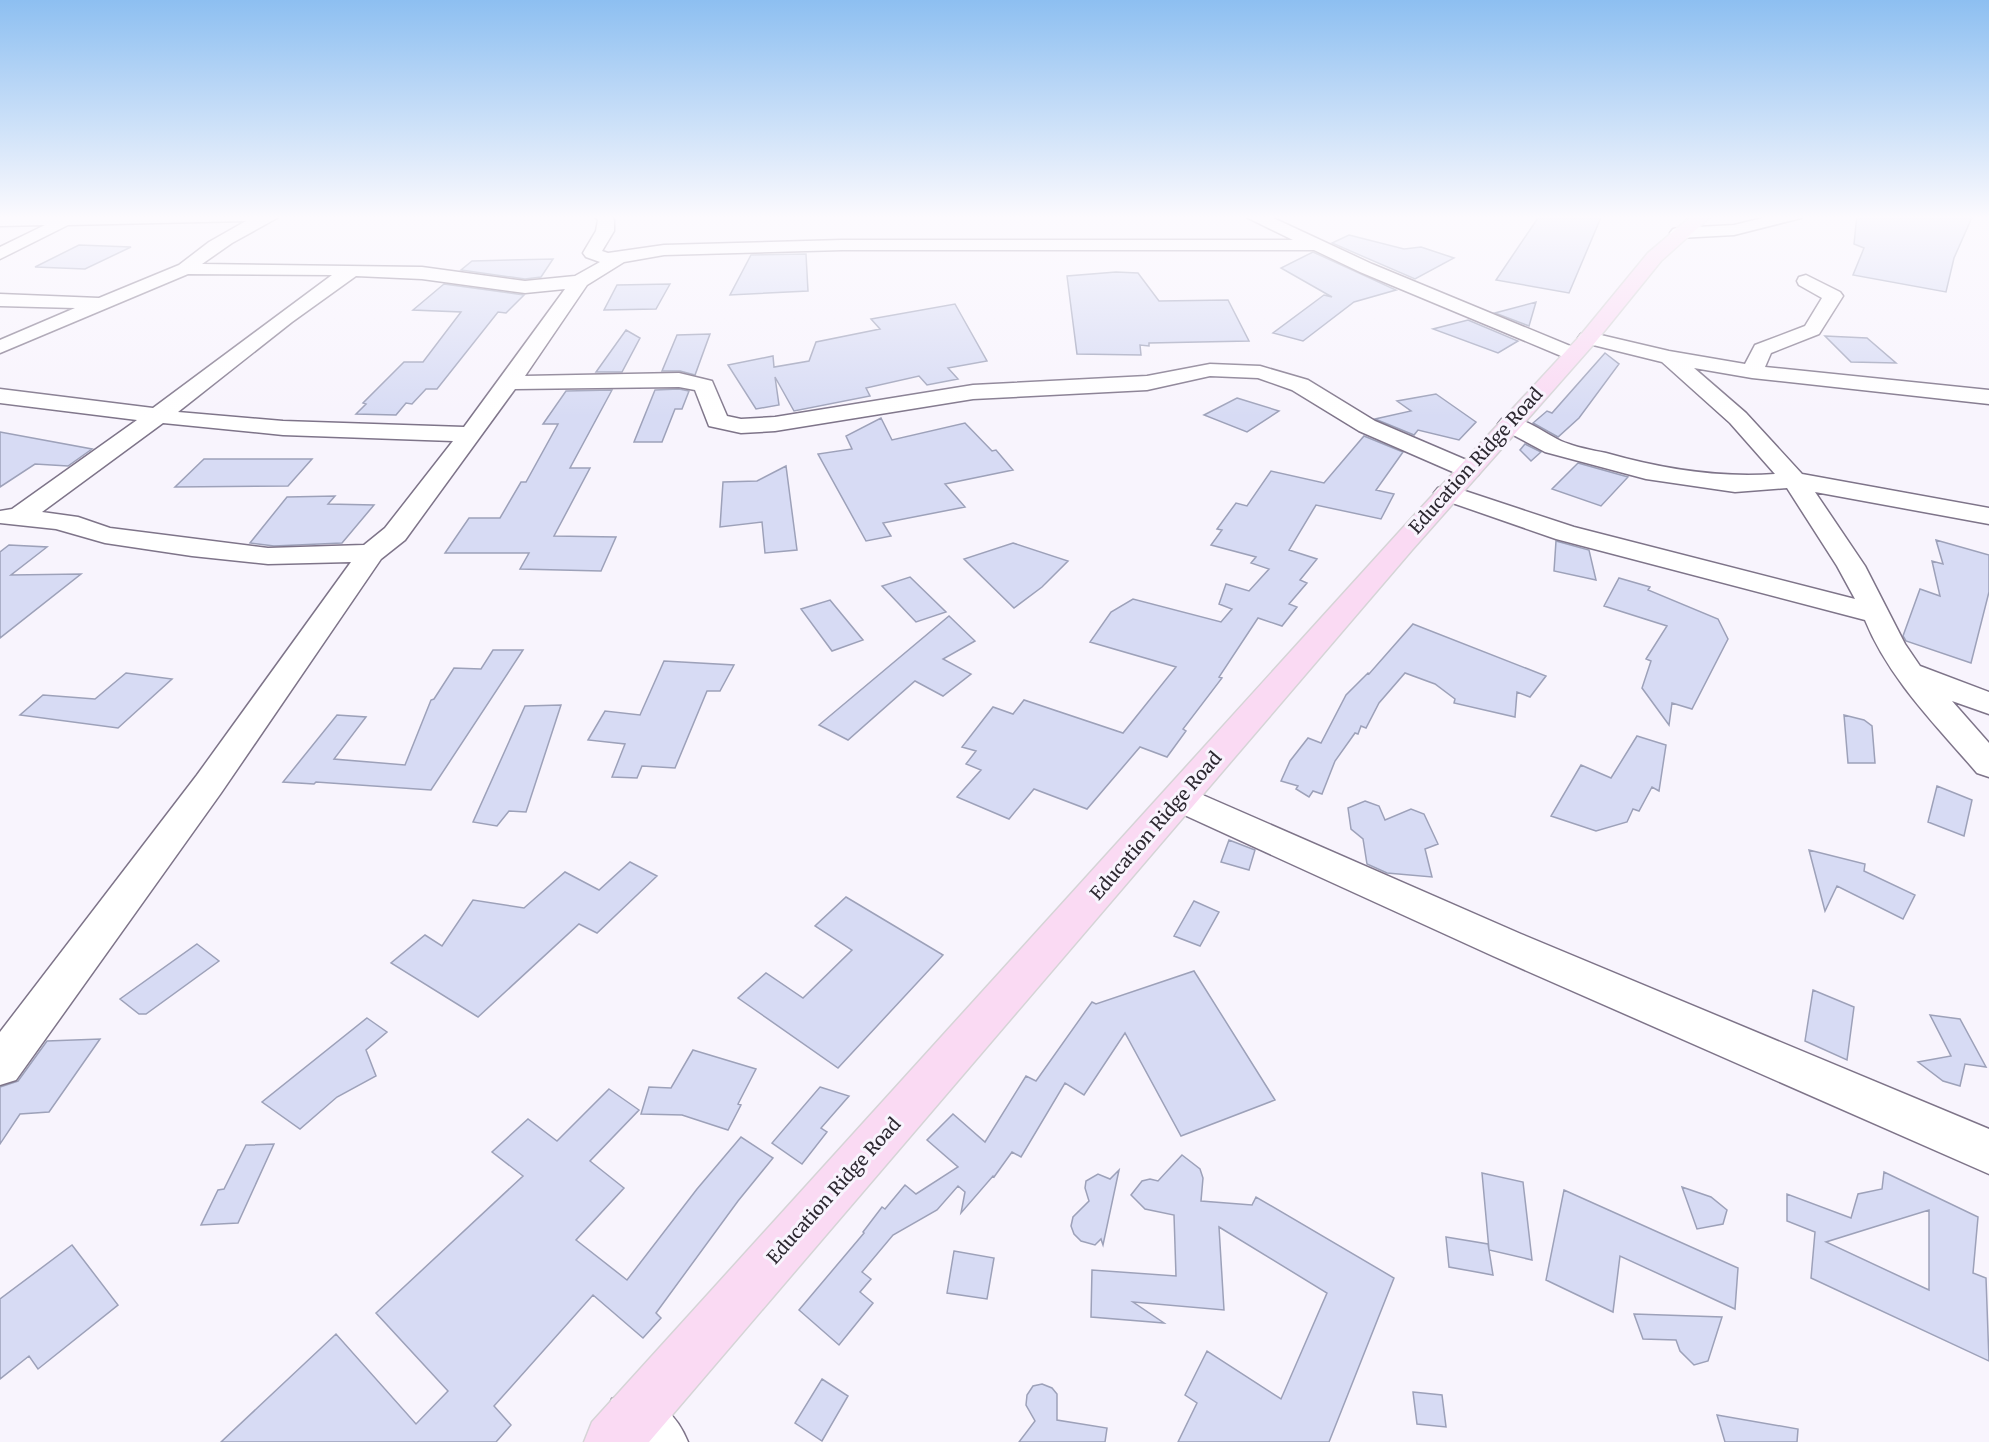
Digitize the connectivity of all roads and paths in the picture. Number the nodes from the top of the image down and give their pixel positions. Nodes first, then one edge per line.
1 (153, 282) edge
2 (335, 282) edge
3 (490, 282) edge
4 (572, 282) edge
5 (579, 282) edge
6 (1405, 282) edge
7 (1632, 282) edge
8 (1808, 282) edge
9 (0, 300) edge
10 (102, 303) junction
11 (1580, 346) junction
12 (0, 347) edge
13 (1668, 357) junction
14 (1752, 372) junction
15 (508, 383) junction
16 (0, 396) edge
17 (1989, 397) edge
18 (158, 416) junction
19 (1510, 424) junction
20 (471, 434) junction
21 (1794, 480) junction
22 (1458, 481) junction
23 (1989, 516) edge
24 (9, 517) edge
25 (371, 553) junction
26 (1877, 614) junction
27 (1909, 673) junction
28 (1989, 704) edge
29 (1989, 765) edge
30 (1182, 798) junction
31 (0, 1065) edge
32 (1989, 1152) edge
33 (634, 1434) edge

1 - 10 street
2 - 18 street
3 - 4 street
5 - 15 street
6 - 11 street
7 - 11 main road, Education Ridge Road
8 - 14 street
9 - 10 street
10 - 12 street
11 - 13 street
11 - 19 main road, Education Ridge Road
13 - 14 street
13 - 21 street
14 - 17 street
15 - 20 street
15 - 22 street
16 - 18 street
18 - 20 street
18 - 24 street
19 - 21 street
19 - 22 main road, Education Ridge Road
20 - 25 street
21 - 23 street
21 - 26 street
22 - 26 street
22 - 30 main road, Education Ridge Road
24 - 25 street
25 - 31 street
26 - 27 street
27 - 28 street
27 - 29 street
30 - 32 street
30 - 33 main road, Education Ridge Road

